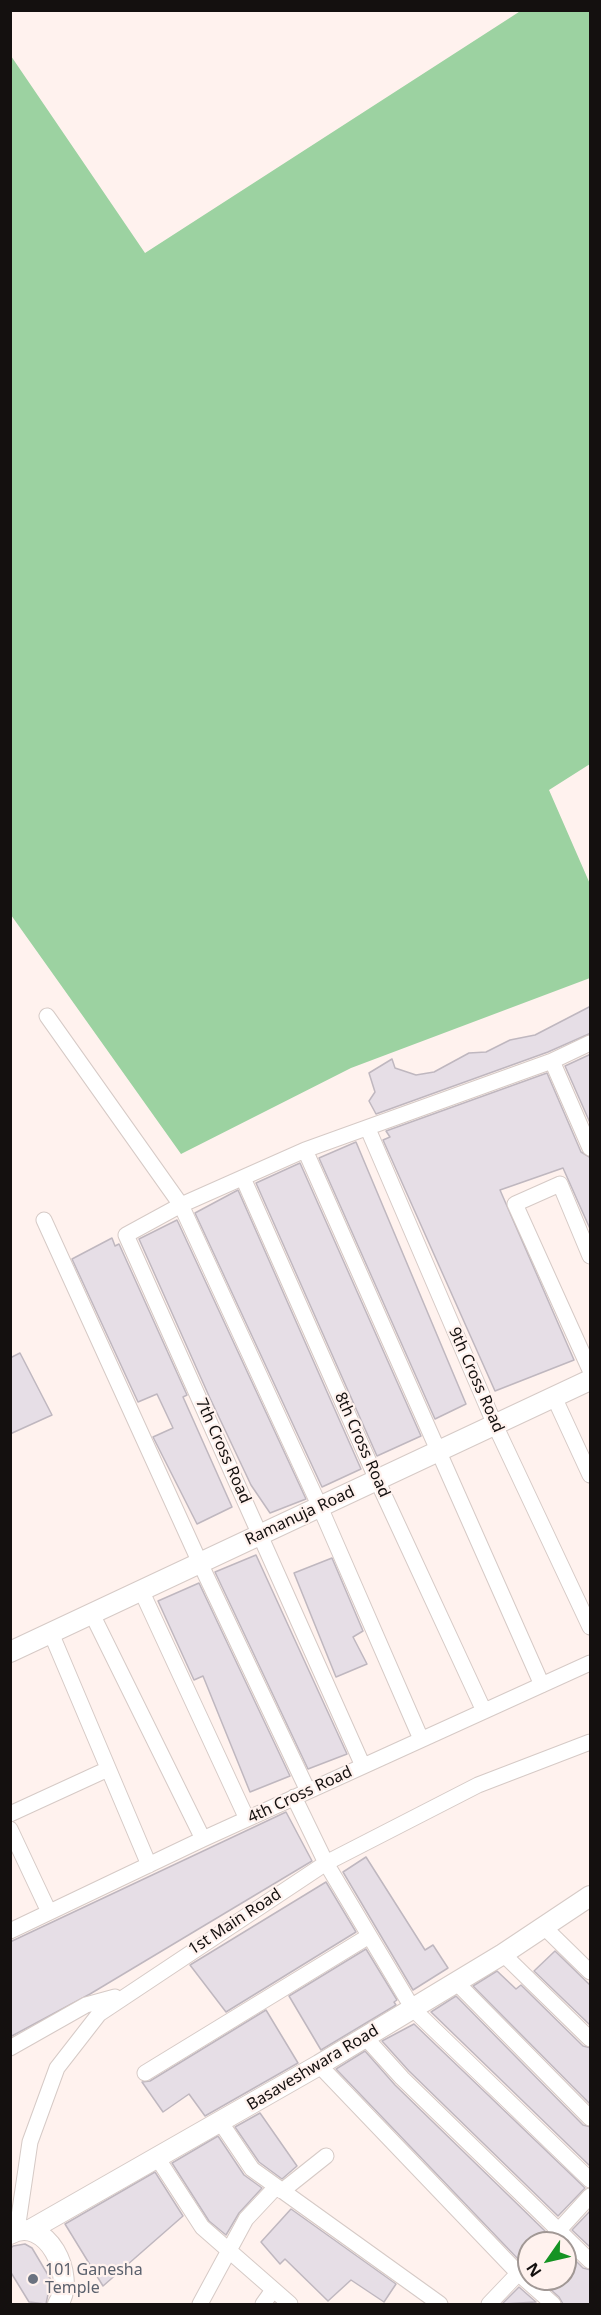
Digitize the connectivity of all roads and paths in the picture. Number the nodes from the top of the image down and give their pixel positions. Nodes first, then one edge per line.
1 (47, 1016) dead end
2 (591, 1043) edge
3 (552, 1061) junction
4 (368, 1129) junction
5 (591, 1148) edge
6 (305, 1150) junction
7 (243, 1178) junction
8 (181, 1205) junction
9 (44, 1220) dead end
10 (591, 1256) edge
11 (591, 1370) edge
12 (591, 1380) edge
13 (554, 1397) junction
14 (495, 1425) junction
15 (438, 1451) junction
16 (591, 1475) edge
17 (377, 1480) junction
18 (320, 1507) junction
19 (260, 1535) junction
20 (200, 1563) junction
21 (141, 1590) junction
22 (92, 1614) junction
23 (591, 1627) edge
24 (51, 1633) junction
25 (10, 1652) edge
26 (591, 1663) edge
27 (542, 1684) junction
28 (484, 1711) junction
29 (421, 1739) junction
30 (591, 1742) edge
31 (363, 1766) junction
32 (108, 1769) junction
33 (301, 1794) junction
34 (10, 1814) edge
35 (247, 1819) junction
36 (10, 1829) edge
37 (203, 1839) junction
38 (326, 1863) junction
39 (149, 1864) junction
40 (589, 1899) edge
41 (49, 1912) junction
42 (544, 1927) junction
43 (10, 1931) edge
44 (369, 1936) junction
45 (503, 1954) junction
46 (591, 1972) edge
47 (456, 1982) junction
48 (127, 1994) junction
49 (413, 2009) junction
50 (365, 2037) junction
51 (591, 2039) edge
52 (10, 2048) edge
53 (319, 2066) junction
54 (145, 2073) dead end
55 (591, 2118) edge
56 (221, 2123) junction
57 (326, 2156) dead end
58 (158, 2159) junction
59 (591, 2180) edge
60 (279, 2189) junction
61 (591, 2196) edge
62 (558, 2230) junction
63 (19, 2231) edge
64 (228, 2250) junction
65 (517, 2261) edge
66 (591, 2261) edge
67 (517, 2275) edge
68 (273, 2290) junction
69 (543, 2291) edge
70 (60, 2304) edge
71 (200, 2304) edge
72 (263, 2304) edge
73 (290, 2304) edge
74 (440, 2304) edge
75 (489, 2304) edge
76 (553, 2304) edge

1 - 8 street
2 - 3 street
3 - 4 street
3 - 5 street
4 - 6 street
4 - 14 street, 9th Cross Road
6 - 7 street
6 - 15 street
7 - 8 street
7 - 17 street, 8th Cross Road
8 - 18 street
8 - 19 street, 7th Cross Road
9 - 20 street
10 - 11 street
12 - 13 street, Ramanuja Road
13 - 14 street, Ramanuja Road
13 - 16 street
14 - 15 street, Ramanuja Road
14 - 23 street, 9th Cross Road
15 - 17 street, Ramanuja Road
15 - 27 street
17 - 18 street, Ramanuja Road
17 - 28 street, 8th Cross Road
18 - 19 street, Ramanuja Road
18 - 29 street
19 - 20 street, Ramanuja Road
19 - 31 street, 7th Cross Road
20 - 21 street, Ramanuja Road
20 - 33 street
21 - 22 street, Ramanuja Road
21 - 35 street
22 - 24 street, Ramanuja Road
22 - 37 street
24 - 25 street, Ramanuja Road
24 - 32 street
26 - 27 street, 4th Cross Road
27 - 28 street, 4th Cross Road
28 - 29 street, 4th Cross Road
29 - 31 street, 4th Cross Road
30 - 38 street, 1st Main Road
31 - 33 street, 4th Cross Road
32 - 34 street
32 - 39 street
33 - 35 street, 4th Cross Road
33 - 38 street
35 - 37 street, 4th Cross Road
36 - 41 street
37 - 39 street, 4th Cross Road
38 - 44 street
38 - 48 street, 1st Main Road
39 - 41 street, 4th Cross Road
40 - 42 street, Basaveshwara Road
41 - 43 street, 4th Cross Road
42 - 45 street, Basaveshwara Road
42 - 46 street
44 - 49 street
44 - 54 street
45 - 47 street, Basaveshwara Road
45 - 51 street
47 - 49 street, Basaveshwara Road
47 - 55 street
48 - 52 street
48 - 63 street, 1st Main Road
49 - 50 street, Basaveshwara Road
49 - 59 street
50 - 53 street, Basaveshwara Road
50 - 62 street
53 - 56 street, Basaveshwara Road
53 - 65 street
56 - 58 street, Basaveshwara Road
56 - 60 street
57 - 60 street
58 - 63 street, Basaveshwara Road
58 - 64 street
60 - 64 street
60 - 74 street
61 - 62 street
62 - 66 street
63 - 70 street
64 - 68 street
64 - 71 street
67 - 75 street
68 - 72 street
68 - 73 street
69 - 76 street

